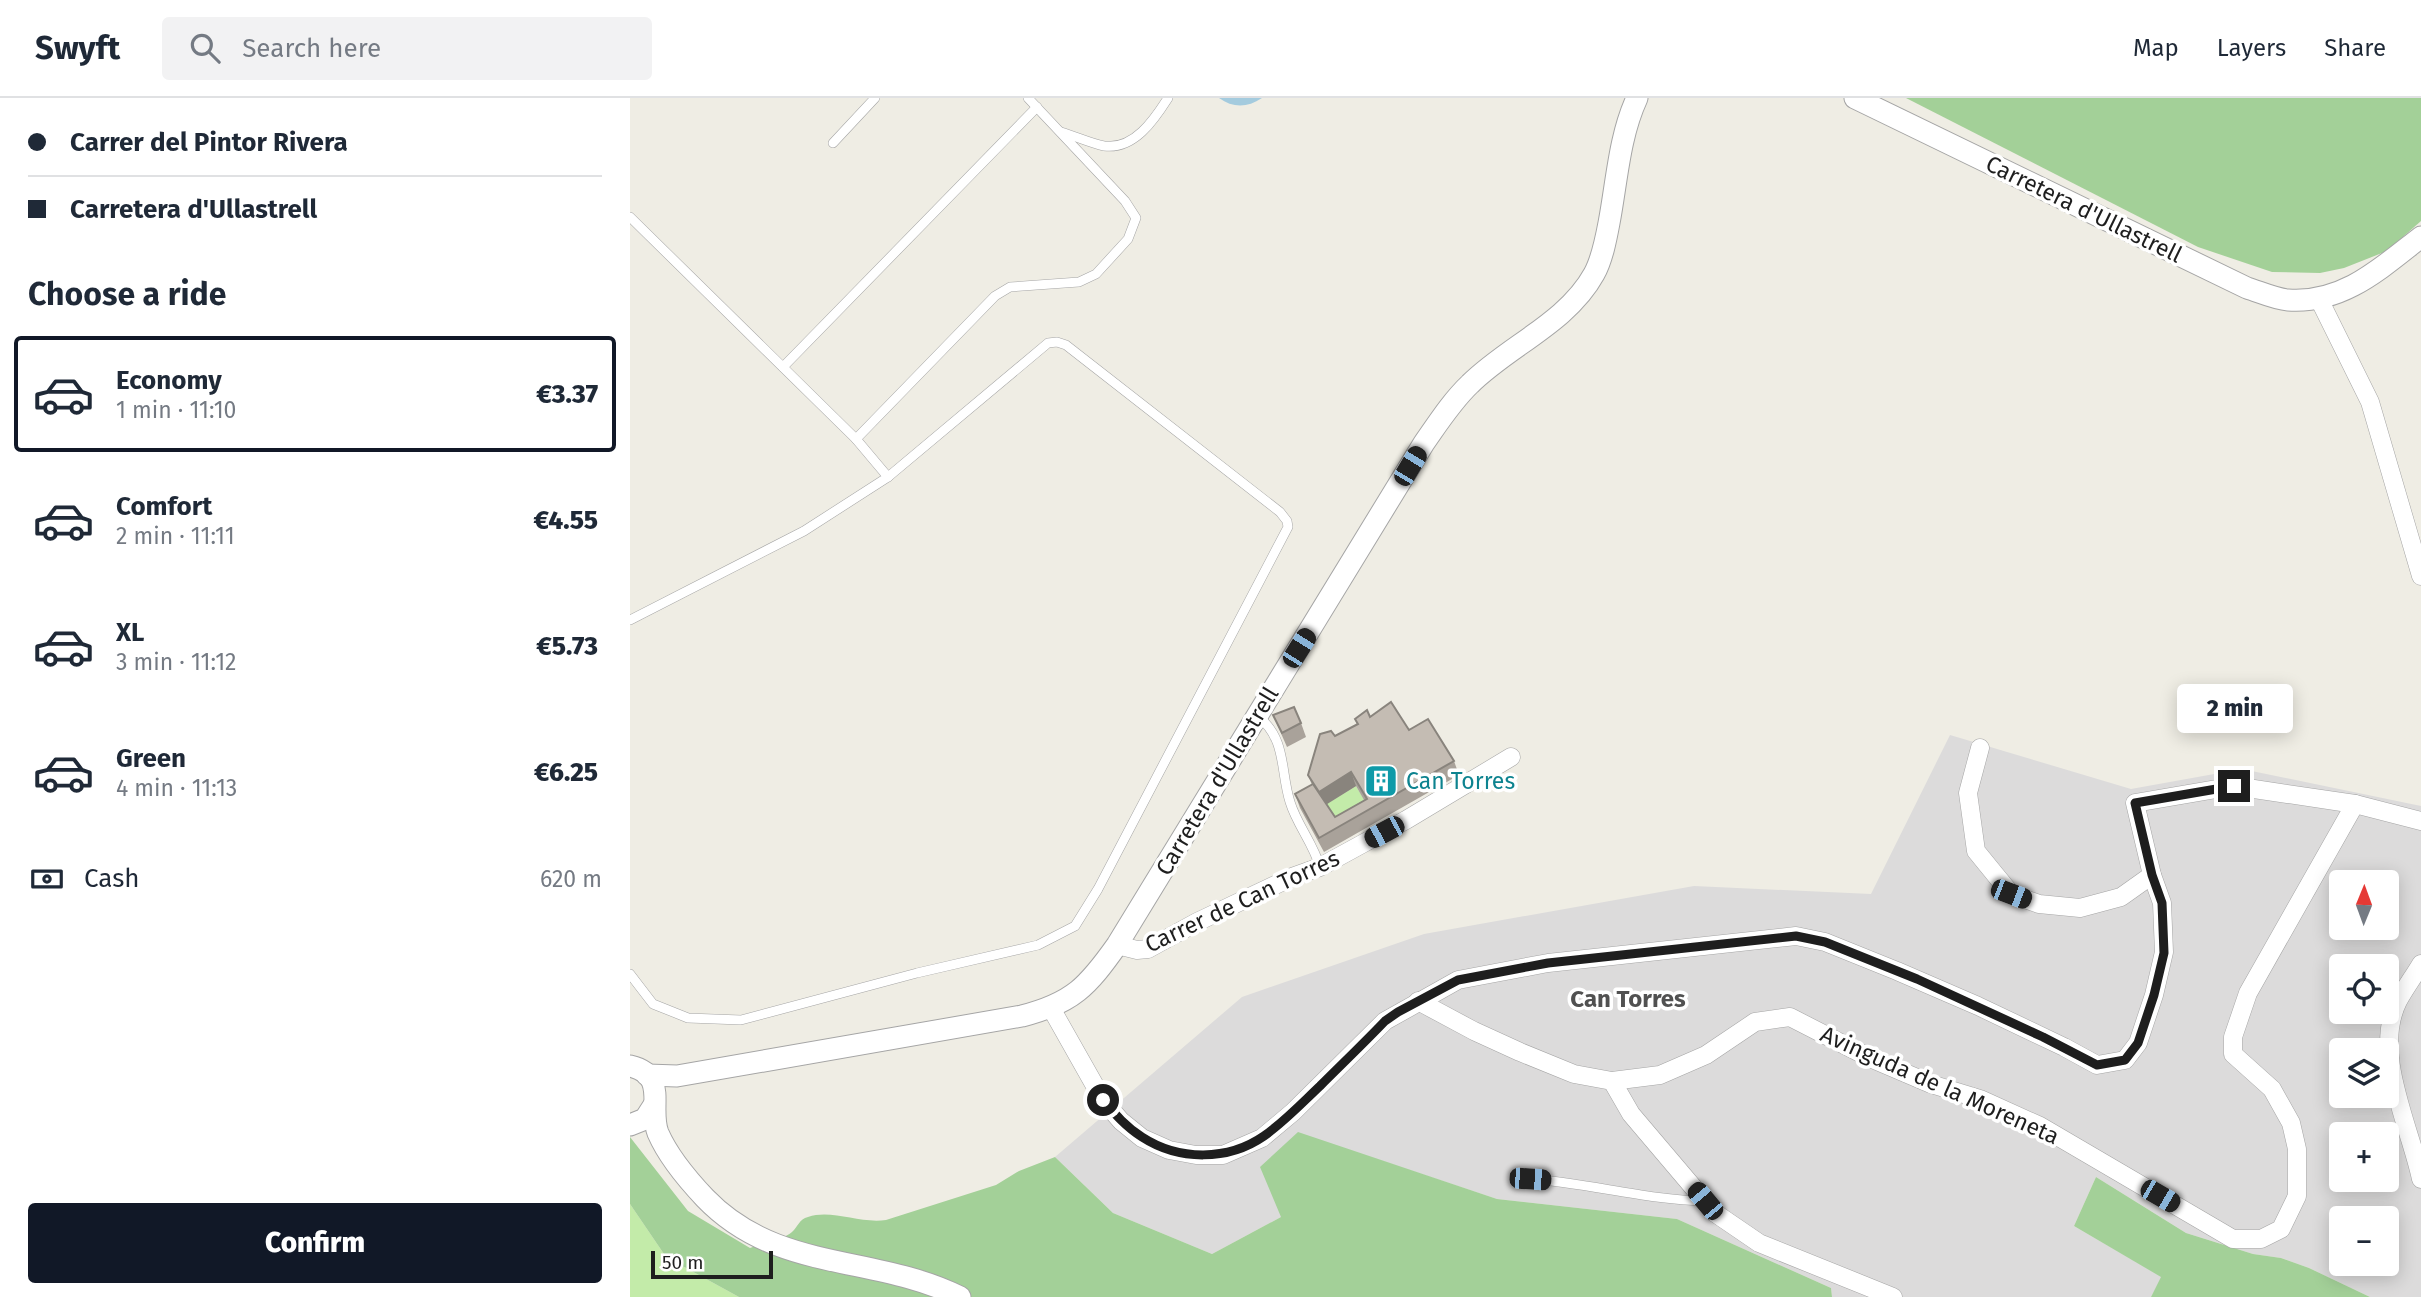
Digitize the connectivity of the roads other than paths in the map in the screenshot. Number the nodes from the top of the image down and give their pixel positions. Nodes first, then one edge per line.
1 (875, 98) edge
2 (1028, 98) edge
3 (1167, 98) edge
4 (1637, 98) edge
5 (1855, 98) edge
6 (1037, 107) junction
7 (1059, 131) junction
8 (832, 142) dead end
9 (630, 217) edge
10 (2421, 237) edge
11 (2319, 299) junction
12 (783, 367) junction
13 (856, 439) junction
14 (888, 477) junction
15 (2421, 576) edge
16 (630, 620) edge
17 (1257, 716) junction
18 (1980, 748) dead end
19 (1511, 757) dead end
20 (2354, 804) junction
21 (2421, 821) edge
22 (1320, 867) junction
23 (2152, 875) junction
24 (1117, 945) junction
25 (2421, 964) edge
26 (630, 974) edge
27 (1418, 1001) junction
28 (1051, 1008) junction
29 (641, 1078) edge
30 (1612, 1081) junction
31 (642, 1126) edge
32 (2421, 1174) edge
33 (1530, 1179) dead end
34 (1705, 1201) junction
35 (960, 1297) edge
36 (1893, 1297) edge

1 - 8 lane
2 - 6 lane
3 - 7 lane
4 - 17 street, Carretera d'Ullastrell
5 - 11 street, Carretera d'Ullastrell
6 - 7 lane
6 - 12 lane
7 - 13 lane
9 - 12 lane
10 - 11 street, Carretera d'Ullastrell
11 - 15 street
12 - 13 lane
13 - 14 lane
14 - 16 lane
14 - 26 lane
17 - 22 lane
17 - 24 street, Carretera d'Ullastrell
18 - 23 street
19 - 22 street, Carrer de Can Torres
20 - 21 street
20 - 23 street
20 - 30 street, Avinguda de la Moreneta
22 - 24 street, Carrer de Can Torres
23 - 27 street
24 - 28 street, Carretera d'Ullastrell
25 - 32 street
27 - 28 street
27 - 30 street, Avinguda de la Moreneta
28 - 29 street, Carretera d'Ullastrell
29 - 31 street
30 - 34 street
31 - 35 street
33 - 34 lane
34 - 36 street

